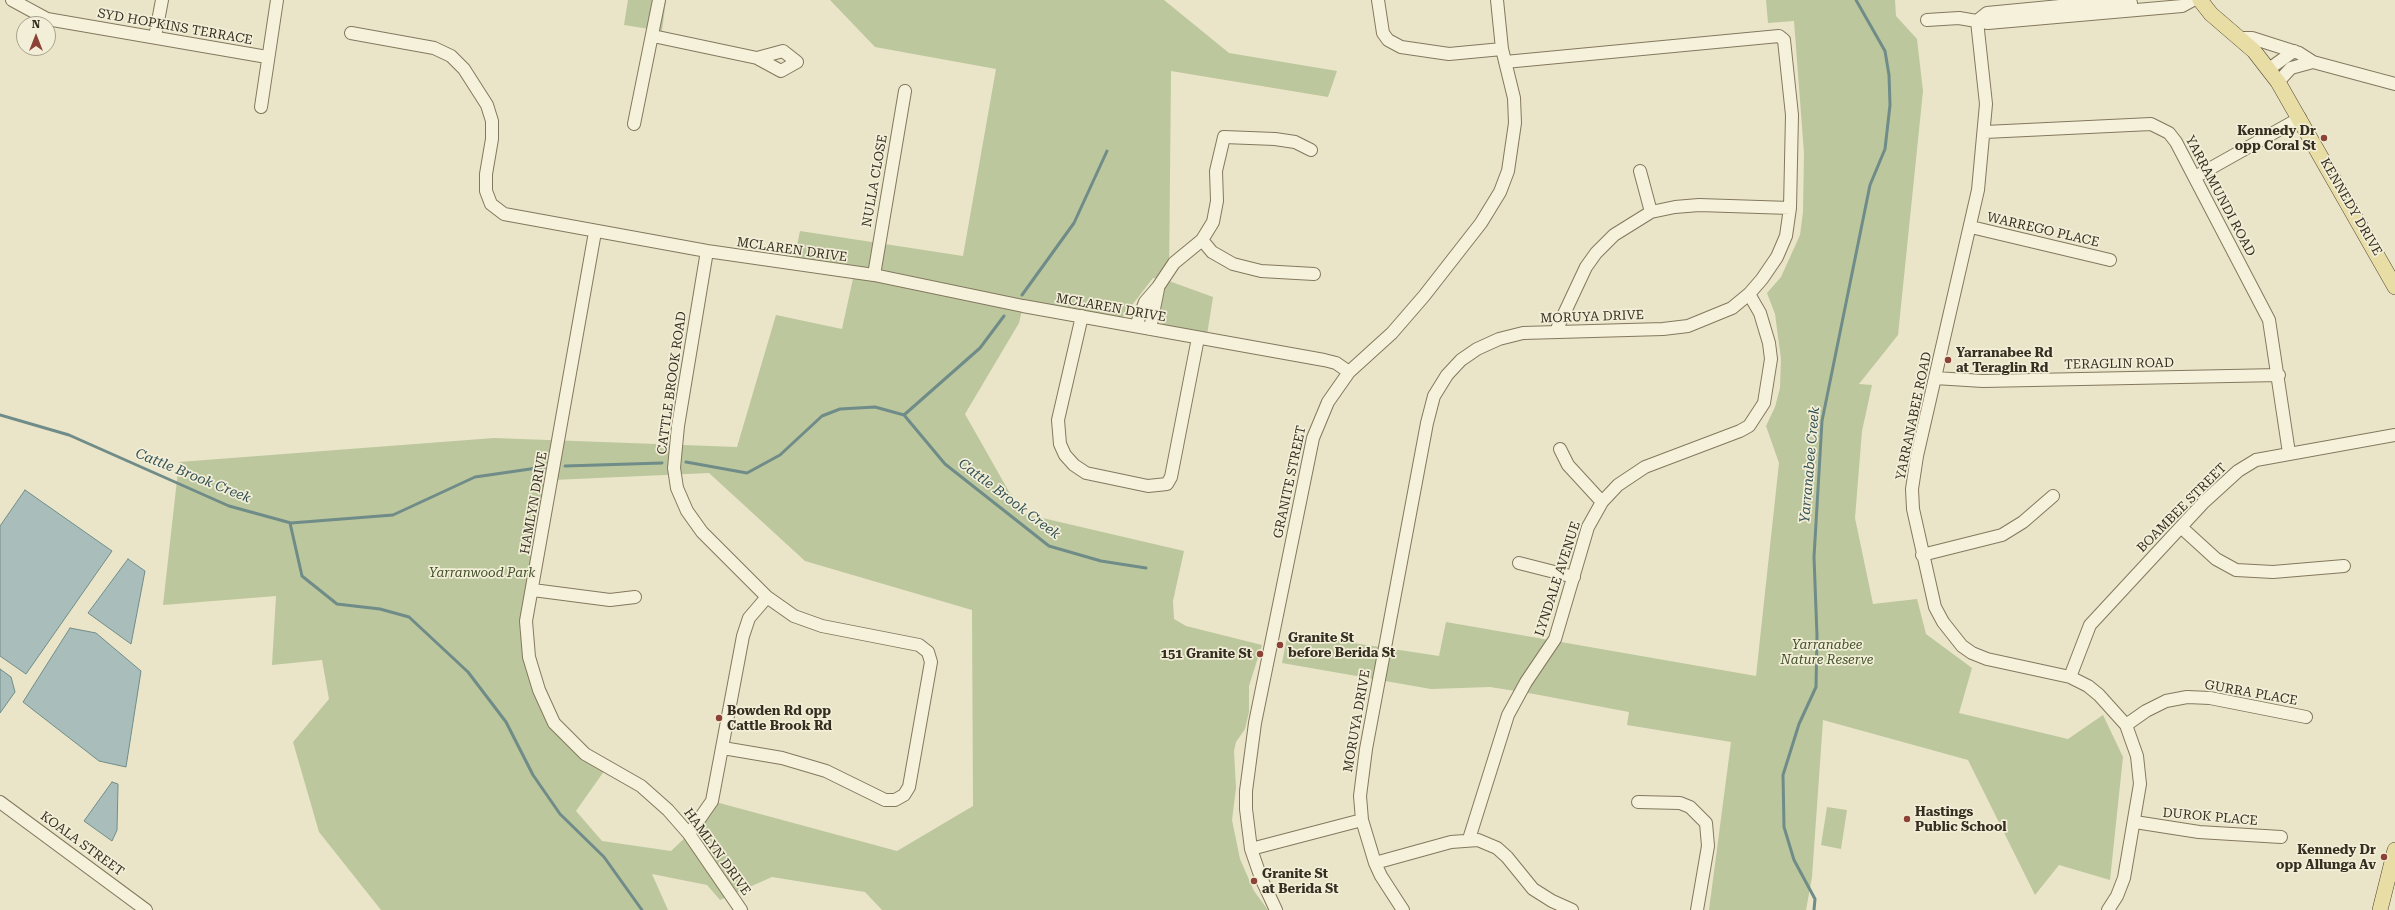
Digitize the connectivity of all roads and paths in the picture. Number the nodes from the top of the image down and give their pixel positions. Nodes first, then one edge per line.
1 (12, 0) edge
2 (162, 0) edge
3 (277, 0) edge
4 (659, 0) edge
5 (1378, 0) edge
6 (1497, 0) edge
7 (2178, 0) edge
8 (2193, 0) edge
9 (2200, 0) edge
10 (2060, 3) edge
11 (1927, 20) dead end
12 (1977, 22) junction
13 (352, 33) dead end
14 (1501, 34) junction
15 (653, 36) junction
16 (155, 37) junction
17 (2240, 38) junction
18 (1502, 49) junction
19 (1485, 51) junction
20 (2294, 51) junction
21 (267, 57) junction
22 (757, 58) dead end
23 (1505, 62) junction
24 (2313, 62) junction
25 (2269, 69) junction
26 (2278, 82) junction
27 (2395, 84) edge
28 (905, 91) dead end
29 (261, 107) dead end
30 (2300, 118) junction
31 (634, 124) dead end
32 (1985, 132) junction
33 (1311, 150) dead end
34 (1640, 171) dead end
35 (2195, 177) junction
36 (1790, 208) junction
37 (1652, 212) junction
38 (1971, 227) junction
39 (595, 232) junction
40 (1202, 240) junction
41 (707, 252) junction
42 (2110, 260) dead end
43 (1314, 274) dead end
44 (874, 275) junction
45 (2395, 287) edge
46 (1158, 288) junction
47 (1749, 294) junction
48 (1082, 316) junction
49 (1136, 326) junction
50 (1150, 329) junction
51 (1556, 331) junction
52 (1198, 338) junction
53 (1349, 372) junction
54 (2279, 375) junction
55 (1935, 378) junction
56 (2395, 435) edge
57 (1560, 448) dead end
58 (2289, 453) junction
59 (2052, 496) dead end
60 (1602, 502) junction
61 (2182, 528) junction
62 (1922, 556) junction
63 (1519, 563) dead end
64 (2344, 566) dead end
65 (1574, 577) junction
66 (533, 590) junction
67 (635, 597) dead end
68 (766, 597) junction
69 (2070, 677) junction
70 (2306, 718) dead end
71 (2126, 725) junction
72 (723, 748) junction
73 (0, 802) edge
74 (1638, 802) dead end
75 (1362, 820) junction
76 (2135, 822) junction
77 (689, 834) junction
78 (2282, 837) dead end
79 (1470, 839) junction
80 (1252, 849) junction
81 (2395, 850) edge
82 (1375, 863) junction
83 (146, 910) edge
84 (741, 910) edge
85 (1276, 910) edge
86 (1403, 910) edge
87 (1572, 910) edge
88 (1697, 910) edge
89 (2108, 910) edge
90 (2380, 910) edge

1 - 16 street, SYD HOPKINS TERRACE
2 - 16 street
3 - 21 street
4 - 15 street
5 - 19 street
6 - 14 street, GRANITE STREET
7 - 10 street
8 - 12 street
9 - 17 main road, KENNEDY DRIVE
10 - 12 street
11 - 12 street
12 - 32 street, YARRANABEE ROAD
13 - 39 street, MCLAREN DRIVE
14 - 18 street, GRANITE STREET
14 - 19 street
15 - 22 street
15 - 31 street
16 - 21 street, SYD HOPKINS TERRACE
17 - 20 street
17 - 25 main road, KENNEDY DRIVE
18 - 19 street
18 - 23 street, GRANITE STREET
20 - 24 street
20 - 25 street
21 - 29 street
23 - 36 street, MORUYA DRIVE
23 - 53 street, GRANITE STREET
24 - 26 street
24 - 27 street
25 - 26 main road, KENNEDY DRIVE
26 - 30 main road, KENNEDY DRIVE
28 - 44 street, NULLA CLOSE
30 - 35 street
30 - 45 main road, KENNEDY DRIVE
32 - 35 street, YARRAMUNDI ROAD
32 - 38 street, YARRANABEE ROAD
33 - 40 street
34 - 37 street
35 - 54 street, YARRAMUNDI ROAD
36 - 37 street
36 - 47 street, MORUYA DRIVE
37 - 51 street
38 - 42 street, WARREGO PLACE
38 - 55 street, YARRANABEE ROAD
39 - 41 street, MCLAREN DRIVE
39 - 66 street, HAMLYN DRIVE
40 - 43 street
40 - 46 street
41 - 44 street, MCLAREN DRIVE
41 - 68 street, CATTLE BROOK ROAD
44 - 48 street, MCLAREN DRIVE
46 - 49 street
46 - 50 street
47 - 51 street, MORUYA DRIVE
47 - 60 street, LYNDALE AVENUE
48 - 49 street, MCLAREN DRIVE
48 - 52 street
49 - 50 street, MCLAREN DRIVE
50 - 52 street, MCLAREN DRIVE
51 - 75 street, MORUYA DRIVE
52 - 53 street, MCLAREN DRIVE
53 - 80 street, GRANITE STREET
54 - 55 street, TERAGLIN ROAD
54 - 58 street, YARRAMUNDI ROAD
55 - 62 street, YARRANABEE ROAD
56 - 58 street, BOAMBEE STREET
57 - 60 street
58 - 61 street, BOAMBEE STREET
59 - 62 street
60 - 65 street, LYNDALE AVENUE
61 - 64 street
61 - 69 street, BOAMBEE STREET
62 - 69 street, YARRANABEE ROAD
63 - 65 street
65 - 79 street, LYNDALE AVENUE
66 - 67 street
66 - 77 street, HAMLYN DRIVE
68 - 72 street
68 - 72 street, CATTLE BROOK ROAD
69 - 71 street, YARRANABEE ROAD
70 - 71 street, GURRA PLACE
71 - 76 street, YARRANABEE ROAD
72 - 77 street
73 - 83 street, KOALA STREET
74 - 88 street
75 - 80 street
75 - 82 street, MORUYA DRIVE
76 - 78 street, DUROK PLACE
76 - 89 street, YARRANABEE ROAD
77 - 84 street, HAMLYN DRIVE
79 - 82 street
79 - 87 street
80 - 85 street, GRANITE STREET
81 - 90 main road
82 - 86 street, MORUYA DRIVE

